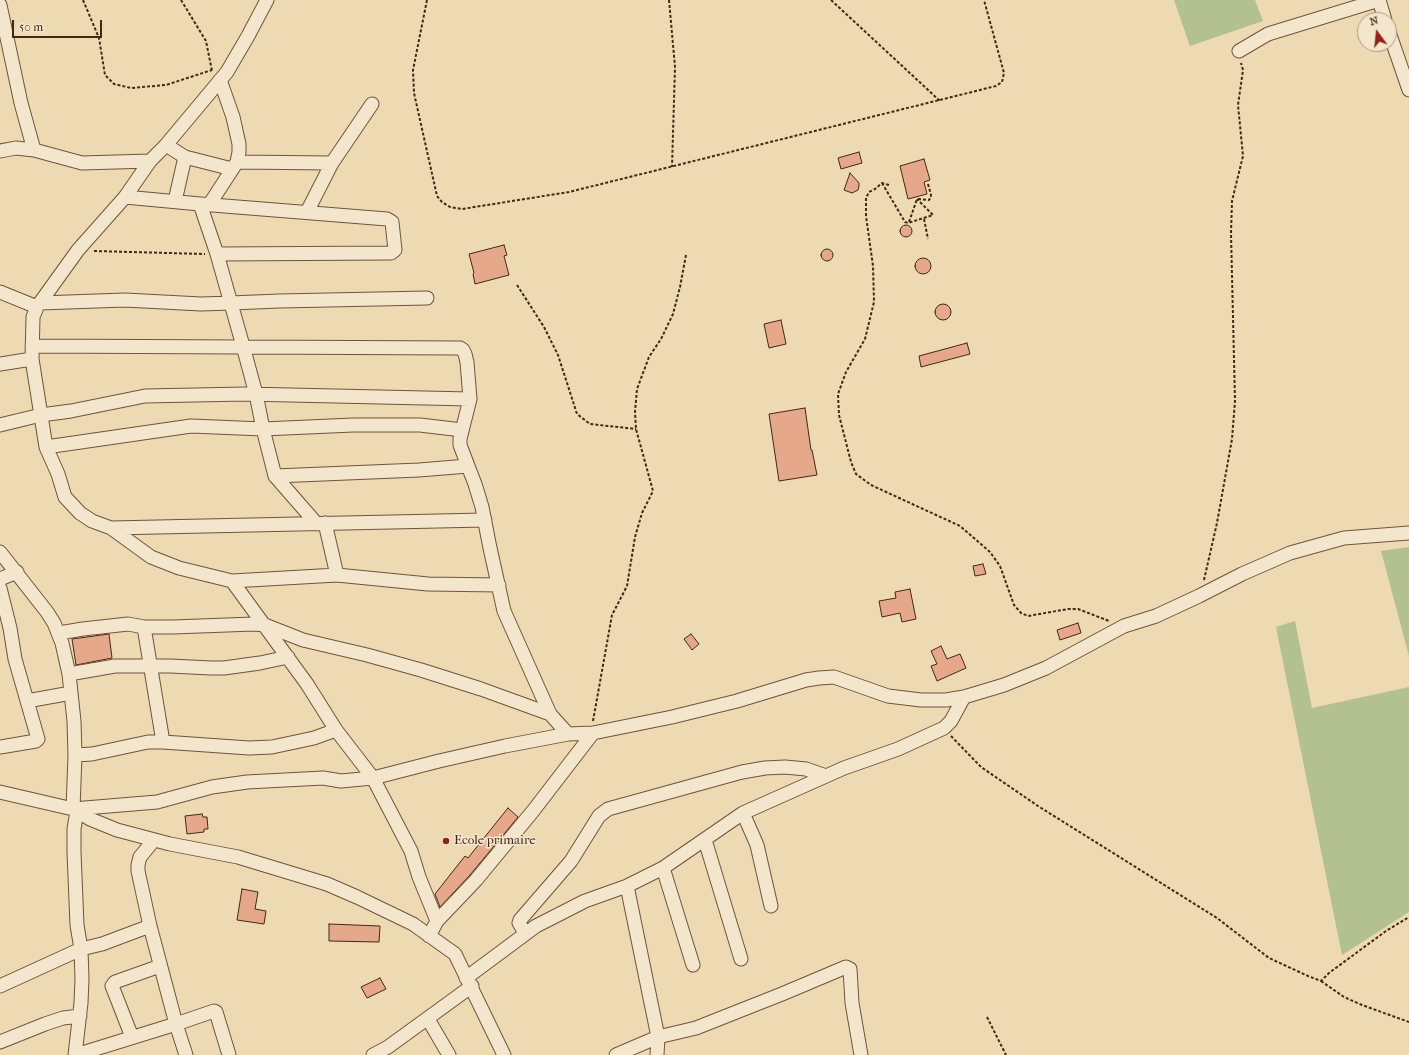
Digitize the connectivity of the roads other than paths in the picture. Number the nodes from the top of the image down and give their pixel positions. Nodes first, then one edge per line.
1 (267, 0) edge
2 (1379, 0) edge
3 (0, 5) edge
4 (1383, 12) edge
5 (1239, 52) road end
6 (1396, 52) edge
7 (219, 76) junction
8 (1409, 90) edge
9 (372, 104) dead end
10 (166, 145) junction
11 (34, 150) junction
12 (0, 151) edge
13 (185, 156) junction
14 (150, 161) junction
15 (332, 164) junction
16 (234, 166) junction
17 (125, 197) junction
18 (175, 201) junction
19 (204, 204) junction
20 (307, 212) junction
21 (216, 254) junction
22 (0, 292) edge
23 (427, 298) dead end
24 (231, 304) junction
25 (38, 305) junction
26 (243, 346) junction
27 (32, 352) junction
28 (0, 364) edge
29 (256, 394) junction
30 (470, 399) junction
31 (41, 414) junction
32 (0, 425) edge
33 (263, 429) junction
34 (462, 430) junction
35 (46, 447) junction
36 (468, 466) junction
37 (275, 476) junction
38 (485, 520) junction
39 (321, 523) junction
40 (111, 528) junction
41 (1409, 533) edge
42 (0, 552) edge
43 (17, 572) junction
44 (337, 575) junction
45 (0, 579) edge
46 (232, 581) junction
47 (499, 585) junction
48 (0, 588) edge
49 (265, 625) junction
50 (144, 627) junction
51 (59, 634) junction
52 (288, 657) junction
53 (150, 666) junction
54 (69, 674) junction
55 (71, 693) junction
56 (964, 698) junction
57 (27, 701) junction
58 (550, 714) junction
59 (336, 730) junction
60 (593, 732) junction
61 (568, 734) junction
62 (163, 742) junction
63 (0, 748) edge
64 (75, 756) junction
65 (826, 776) junction
66 (374, 778) junction
67 (0, 792) edge
68 (75, 810) junction
69 (744, 813) junction
70 (154, 840) junction
71 (705, 840) junction
72 (664, 868) junction
73 (627, 886) junction
74 (771, 906) dead end
75 (436, 921) junction
76 (150, 926) junction
77 (525, 933) junction
78 (429, 936) junction
79 (81, 949) junction
80 (742, 959) dead end
81 (693, 965) dead end
82 (160, 966) junction
83 (469, 982) junction
84 (0, 986) edge
85 (80, 1016) junction
86 (428, 1019) junction
87 (176, 1024) junction
88 (658, 1036) junction
89 (132, 1037) junction
90 (0, 1042) edge
91 (390, 1051) edge
92 (76, 1055) edge
93 (186, 1055) edge
94 (228, 1055) edge
95 (373, 1055) edge
96 (449, 1055) edge
97 (504, 1055) edge
98 (616, 1055) edge
99 (657, 1055) edge
100 (861, 1055) edge

1 - 7 street
2 - 4 street
2 - 5 street
3 - 11 street
6 - 8 street
7 - 10 street
7 - 16 street
9 - 15 street
10 - 13 street
10 - 14 street
11 - 12 street
11 - 14 street
13 - 16 street
13 - 18 street
14 - 17 street
15 - 16 street
15 - 20 street
16 - 19 street
17 - 18 street
17 - 25 street
18 - 19 street
19 - 20 street
19 - 21 street
20 - 21 street
21 - 24 street
22 - 25 street
23 - 24 street
24 - 25 street
24 - 26 street
25 - 27 street
26 - 27 street
26 - 29 street
26 - 30 street
27 - 28 street
27 - 31 street
29 - 30 street
29 - 31 street
29 - 33 street
30 - 34 street
31 - 32 street
31 - 35 street
33 - 34 street
33 - 35 street
33 - 37 street
34 - 36 street
35 - 40 street
36 - 37 street
36 - 38 street
37 - 39 street
38 - 39 street
38 - 47 street
39 - 40 street
39 - 44 street
40 - 46 street
41 - 56 street
42 - 43 street
43 - 45 street
43 - 51 street
44 - 46 street
44 - 47 street
46 - 49 street
47 - 58 street
48 - 57 street
49 - 50 street
49 - 52 street
49 - 58 street
50 - 51 street
50 - 53 street
51 - 54 street
52 - 53 street
52 - 59 street
53 - 54 street
53 - 62 street
54 - 55 street
55 - 57 street
55 - 64 street
56 - 60 street
56 - 65 street
57 - 63 street
58 - 61 street
59 - 62 street
59 - 66 street
60 - 61 street
60 - 75 street
61 - 66 street
62 - 64 street
64 - 68 street
65 - 69 street
65 - 77 street
66 - 68 street
66 - 75 street
67 - 68 street
68 - 70 street
68 - 79 street
69 - 71 street
69 - 74 street
70 - 76 street
70 - 78 street
71 - 72 street
71 - 80 street
72 - 73 street
72 - 81 street
73 - 77 street
73 - 88 street
75 - 78 street
76 - 79 street
76 - 82 street
77 - 83 street
78 - 83 street
79 - 84 street
79 - 85 street
82 - 87 street
82 - 89 street
83 - 86 street
83 - 97 street
85 - 90 street
85 - 92 street
86 - 91 street
86 - 96 street
87 - 89 street
87 - 93 street
87 - 94 street
88 - 98 street
88 - 99 street
88 - 100 street
89 - 92 street
91 - 95 street

